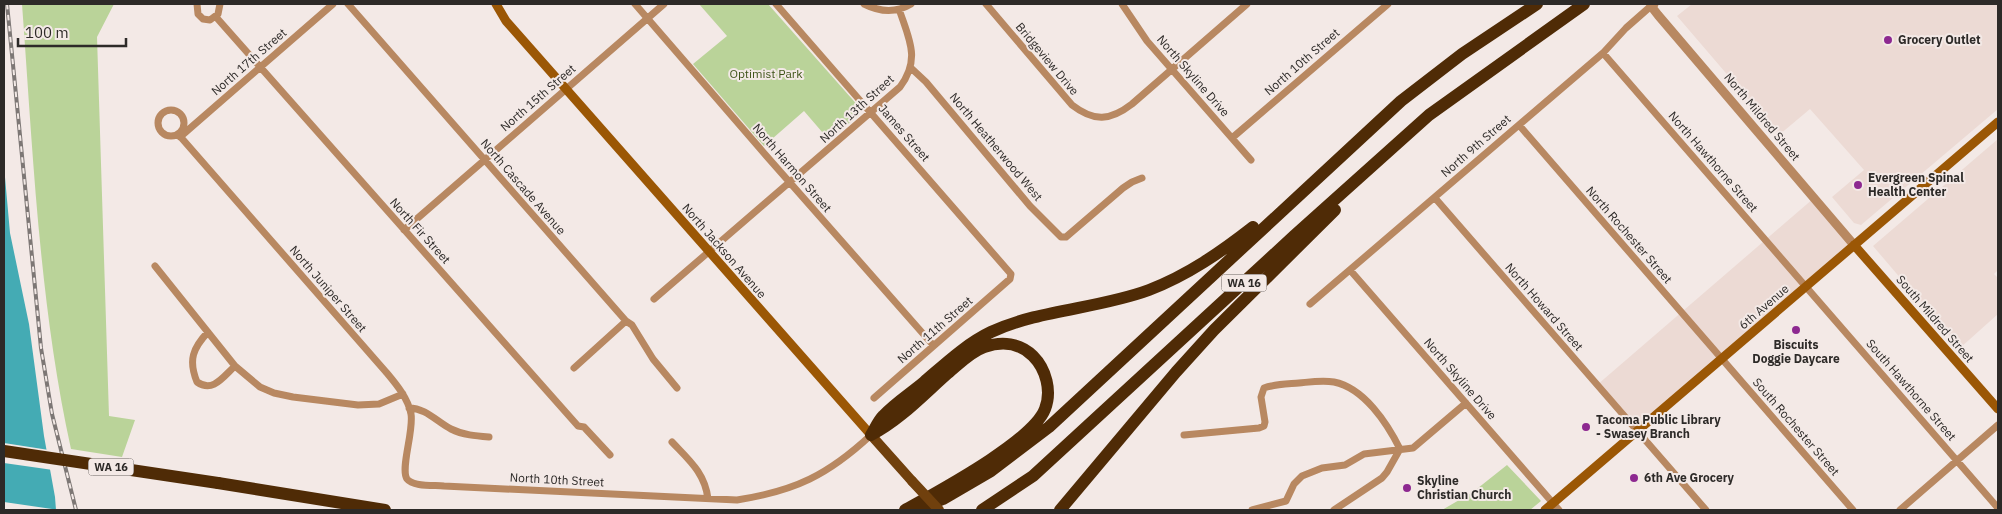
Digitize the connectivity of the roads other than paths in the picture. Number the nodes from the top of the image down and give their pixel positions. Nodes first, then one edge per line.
1 (197, 4) edge
2 (220, 4) edge
3 (333, 4) edge
4 (348, 4) edge
5 (496, 4) edge
6 (635, 4) edge
7 (664, 4) edge
8 (776, 4) edge
9 (864, 4) edge
10 (911, 4) edge
11 (986, 4) edge
12 (1122, 4) edge
13 (1247, 4) edge
14 (1388, 4) edge
15 (1537, 4) edge
16 (1584, 4) edge
17 (1653, 5) edge
18 (899, 9) junction
19 (216, 17) junction
20 (648, 18) junction
21 (1603, 53) junction
22 (1509, 58) junction
23 (260, 68) junction
24 (911, 68) junction
25 (1171, 69) junction
26 (566, 89) junction
27 (871, 113) junction
28 (1998, 122) edge
29 (1519, 125) junction
30 (179, 136) joint
31 (1232, 138) junction
32 (484, 160) junction
33 (1252, 160) dead end
34 (1142, 178) dead end
35 (790, 182) junction
36 (1313, 182) junction
37 (1435, 198) junction
38 (404, 230) junction
39 (1854, 245) junction
40 (709, 252) junction
41 (155, 266) dead end
42 (1350, 270) junction
43 (1010, 278) joint
44 (1806, 287) junction
45 (654, 299) dead end
46 (1310, 304) dead end
47 (626, 321) junction
48 (208, 332) junction
49 (934, 345) junction
50 (1722, 359) junction
51 (235, 366) junction
52 (574, 368) dead end
53 (677, 388) dead end
54 (402, 394) junction
55 (874, 398) dead end
56 (1466, 403) junction
57 (410, 408) junction
58 (1998, 409) edge
59 (1998, 425) edge
60 (1637, 431) junction
61 (871, 435) junction
62 (1184, 435) dead end
63 (489, 437) dead end
64 (672, 442) dead end
65 (1400, 449) junction
66 (4, 451) edge
67 (610, 455) dead end
68 (1957, 461) junction
69 (407, 479) joint
70 (708, 499) junction
71 (1556, 507) edge
72 (1998, 508) edge
73 (385, 510) edge
74 (905, 510) edge
75 (915, 510) edge
76 (939, 510) edge
77 (982, 510) edge
78 (1060, 510) edge
79 (1252, 510) edge
80 (1334, 510) edge
81 (1545, 510) edge
82 (1706, 510) edge
83 (1853, 510) edge
84 (1900, 510) edge

1 - 19 street, North Fir Street
2 - 19 street
3 - 23 street, North 17th Street
4 - 32 street, North Cascade Avenue
5 - 26 main road, North Jackson Avenue
6 - 20 street, North Harmon Street
7 - 20 street, North 15th Street
8 - 27 street, James Street
9 - 18 street
10 - 18 street
11 - 25 street, Bridgeview Drive
12 - 25 street, North Skyline Drive
13 - 25 street
14 - 31 street, North 10th Street
15 - 36 highway, WA 16
16 - 22 highway, WA 16
17 - 21 street, North 9th Street
17 - 39 street, North Mildred Street
18 - 24 street
19 - 23 street, North Fir Street
20 - 26 street, North 15th Street
20 - 35 street, North Harmon Street
21 - 29 street, North 9th Street
21 - 44 street, North Hawthorne Street
22 - 77 highway, WA 16
22 - 78 highway
23 - 30 street, North 17th Street
23 - 38 street, North Fir Street
24 - 27 street, North 13th Street
24 - 34 street, North Heatherwood West
25 - 31 street, North Skyline Drive
26 - 32 street, North 15th Street
26 - 40 main road, North Jackson Avenue
27 - 35 street, North 13th Street
27 - 43 street, James Street
28 - 39 main road, 6th Avenue
29 - 37 street, North 9th Street
29 - 50 street, North Rochester Street
30 - 54 street, North Juniper Street
31 - 33 street, North Skyline Drive
32 - 38 street, North 15th Street
32 - 47 street, North Cascade Avenue
35 - 40 street, North 13th Street
35 - 49 street, North Harmon Street
36 - 61 highway
36 - 75 highway, WA 16
37 - 42 street, North 9th Street
37 - 60 street, North Howard Street
38 - 67 street, North Fir Street
39 - 44 main road, 6th Avenue
39 - 58 main road, South Mildred Street
40 - 45 street, North 13th Street
40 - 61 main road, North Jackson Avenue
41 - 48 street
42 - 46 street, North 9th Street
42 - 56 street, North Skyline Drive
43 - 49 street, North 11th Street
44 - 50 main road, 6th Avenue
44 - 68 street, South Hawthorne Street
47 - 52 street
47 - 53 street, North Cascade Avenue
48 - 51 street
48 - 51 street
49 - 55 street, North 11th Street
50 - 60 main road, 6th Avenue
50 - 83 street, South Rochester Street
51 - 54 street
54 - 57 street, North Juniper Street
56 - 65 street
56 - 71 street, North Skyline Drive
57 - 63 street
57 - 69 street, North Juniper Street
59 - 68 street
60 - 71 main road, 6th Avenue
60 - 82 street, North Howard Street
61 - 70 street, North 10th Street
61 - 74 highway
61 - 76 main road, North Jackson Avenue, bridge
62 - 65 street
64 - 70 street
65 - 79 street
65 - 80 street
66 - 73 highway, WA 16, bridge
68 - 72 street, South Hawthorne Street
68 - 84 street
69 - 70 street, North 10th Street
71 - 81 main road, 6th Avenue

